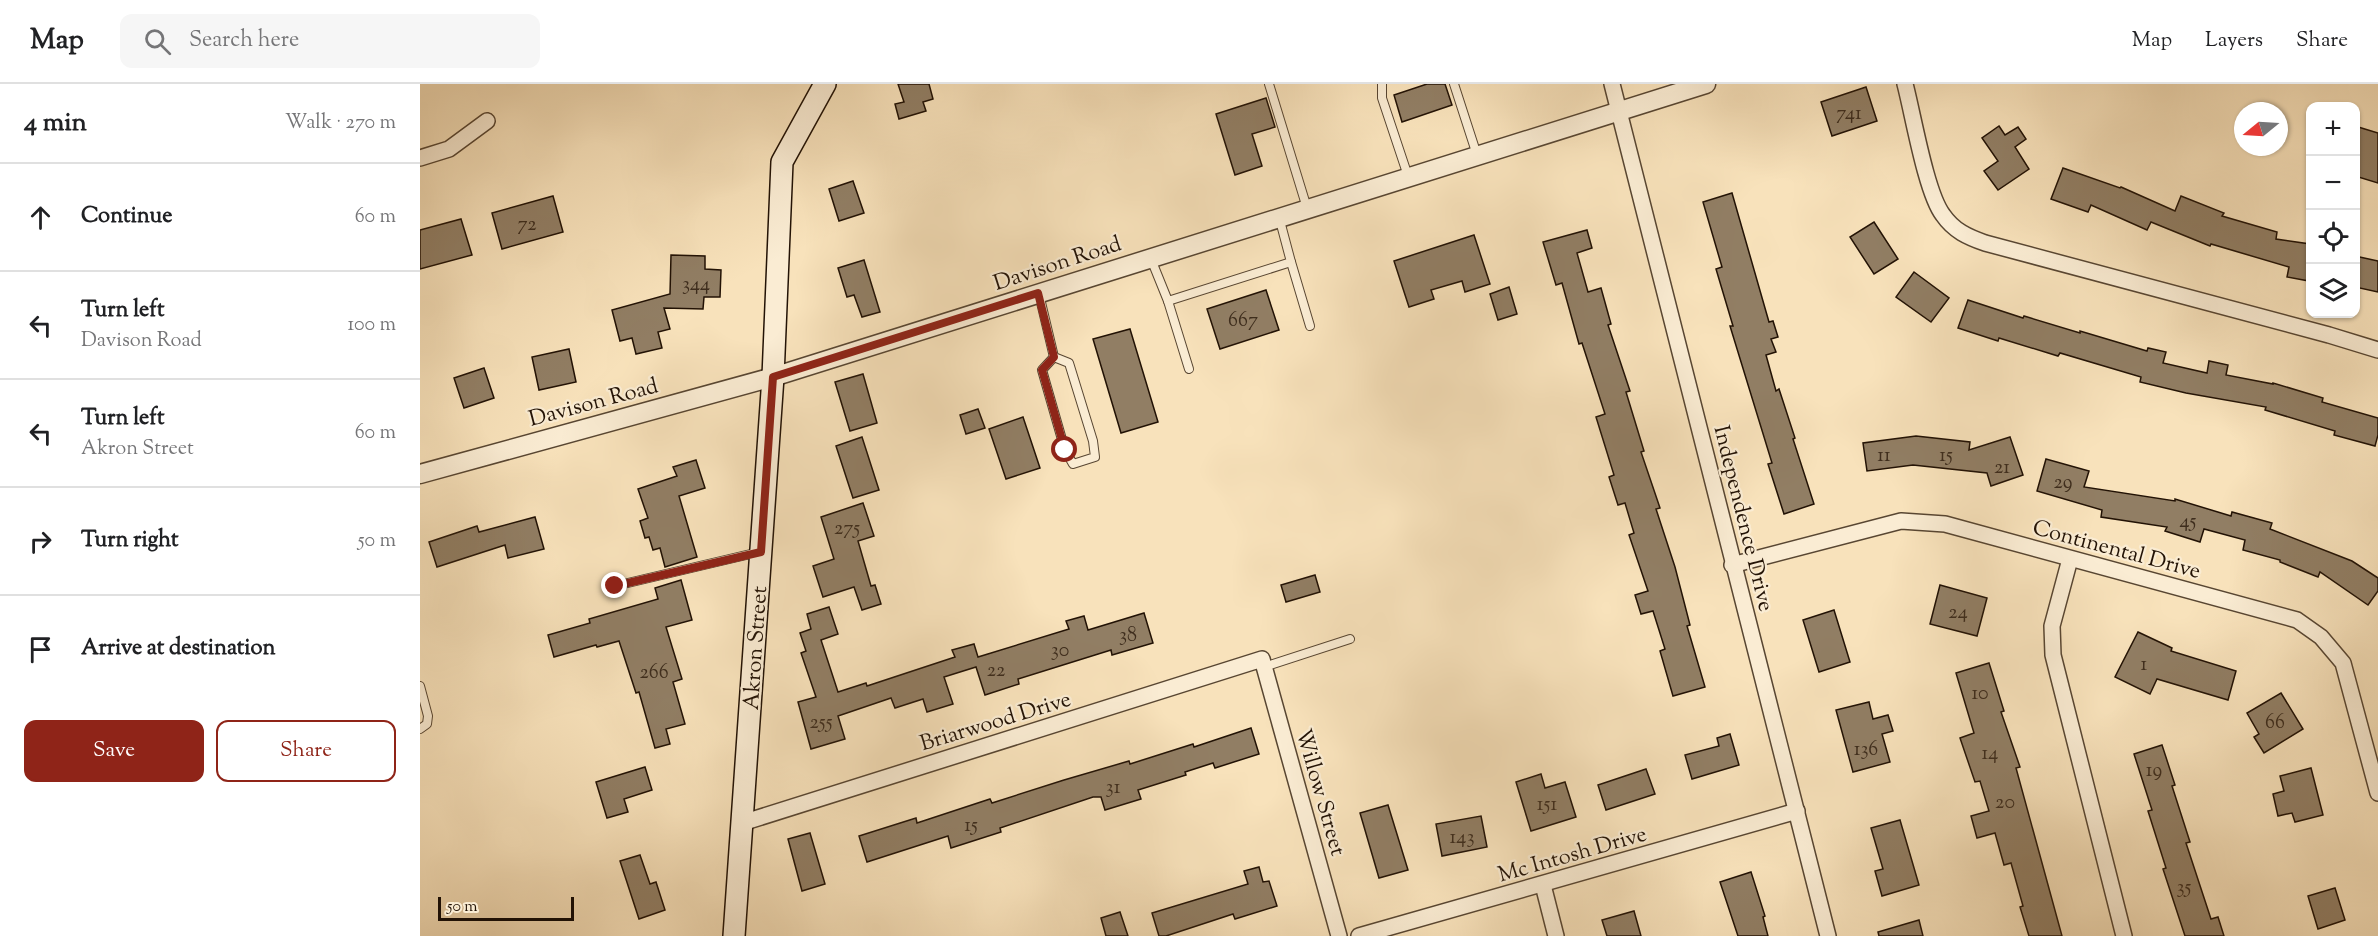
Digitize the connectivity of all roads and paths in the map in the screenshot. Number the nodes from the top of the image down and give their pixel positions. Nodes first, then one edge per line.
1 (825, 84) edge
2 (1269, 84) edge
3 (1382, 84) edge
4 (1454, 84) edge
5 (1612, 84) edge
6 (1706, 84) edge
7 (1905, 84) edge
8 (1620, 110) junction
9 (487, 121) dead end
10 (1477, 154) junction
11 (420, 158) edge
12 (1408, 176) junction
13 (1307, 208) junction
14 (1279, 217) junction
15 (1151, 257) junction
16 (1291, 262) junction
17 (1038, 293) junction
18 (1168, 301) junction
19 (1310, 326) dead end
20 (2378, 350) edge
21 (1054, 357) junction
22 (1189, 369) dead end
23 (773, 377) junction
24 (420, 474) edge
25 (761, 552) junction
26 (2070, 559) junction
27 (1732, 565) junction
28 (615, 586) dead end
29 (1350, 639) dead end
30 (1263, 663) junction
31 (420, 686) edge
32 (420, 729) edge
33 (2378, 793) edge
34 (1797, 811) junction
35 (742, 823) junction
36 (1543, 885) junction
37 (734, 936) edge
38 (1339, 936) edge
39 (1359, 936) edge
40 (1556, 936) edge
41 (1828, 936) edge
42 (2124, 936) edge

1 - 23 main road, Akron Street
2 - 13 lane
3 - 12 lane
4 - 10 lane
5 - 8 street, Independence Drive
6 - 8 street, Davison Road
7 - 20 street
8 - 10 street, Davison Road
8 - 27 street, Independence Drive
9 - 11 street
10 - 12 street, Davison Road
12 - 13 street, Davison Road
13 - 14 street, Davison Road
14 - 15 street, Davison Road
14 - 16 lane
15 - 17 street, Davison Road
15 - 18 lane
16 - 18 lane
16 - 19 lane
17 - 21 lane
17 - 23 street, Davison Road
18 - 22 lane
21 - 21 lane
23 - 24 street, Davison Road
23 - 25 main road, Akron Street
25 - 28 lane
25 - 35 main road, Akron Street
26 - 27 street, Continental Drive
26 - 33 street, Continental Drive
26 - 42 street
27 - 34 street, Independence Drive
29 - 30 lane
30 - 35 street, Briarwood Drive
30 - 38 street, Willow Street
31 - 32 lane
34 - 36 street, Mc Intosh Drive
34 - 41 street, Independence Drive
35 - 37 main road, Akron Street
36 - 39 street, Mc Intosh Drive
36 - 40 street

